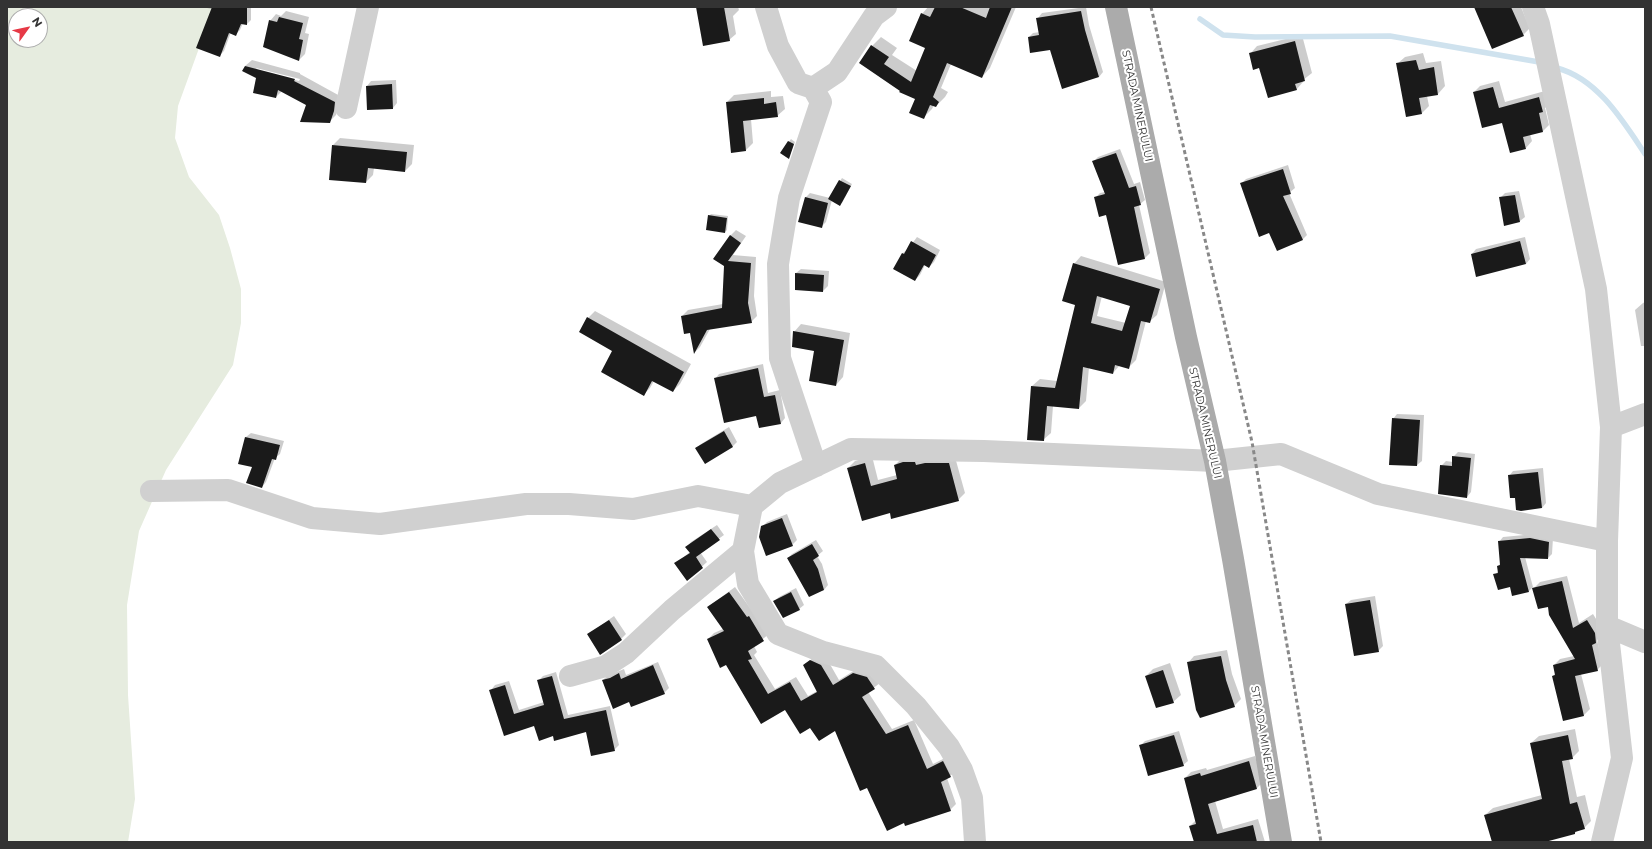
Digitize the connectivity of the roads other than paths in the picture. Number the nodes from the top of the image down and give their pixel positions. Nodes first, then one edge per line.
1 (368, 7) edge
2 (766, 7) edge
3 (886, 7) edge
4 (1116, 7) edge
5 (1533, 7) edge
6 (813, 88) junction
7 (346, 108) dead end
8 (1645, 414) edge
9 (1611, 427) junction
10 (1215, 461) junction
11 (816, 466) junction
12 (151, 491) dead end
13 (752, 506) junction
14 (1607, 541) junction
15 (743, 551) junction
16 (1607, 626) junction
17 (1645, 642) edge
18 (570, 676) dead end
19 (975, 842) edge
20 (1281, 842) edge
21 (1602, 842) edge

1 - 7 street
2 - 6 street
3 - 6 street
4 - 10 main road, STRADA MINERULUI
5 - 9 street
6 - 11 street
8 - 9 street
9 - 14 street
10 - 11 street
10 - 14 street
10 - 20 main road, STRADA MINERULUI
11 - 13 street
12 - 13 street
13 - 15 street
14 - 16 street
15 - 18 street
15 - 19 street
16 - 17 street
16 - 21 street

